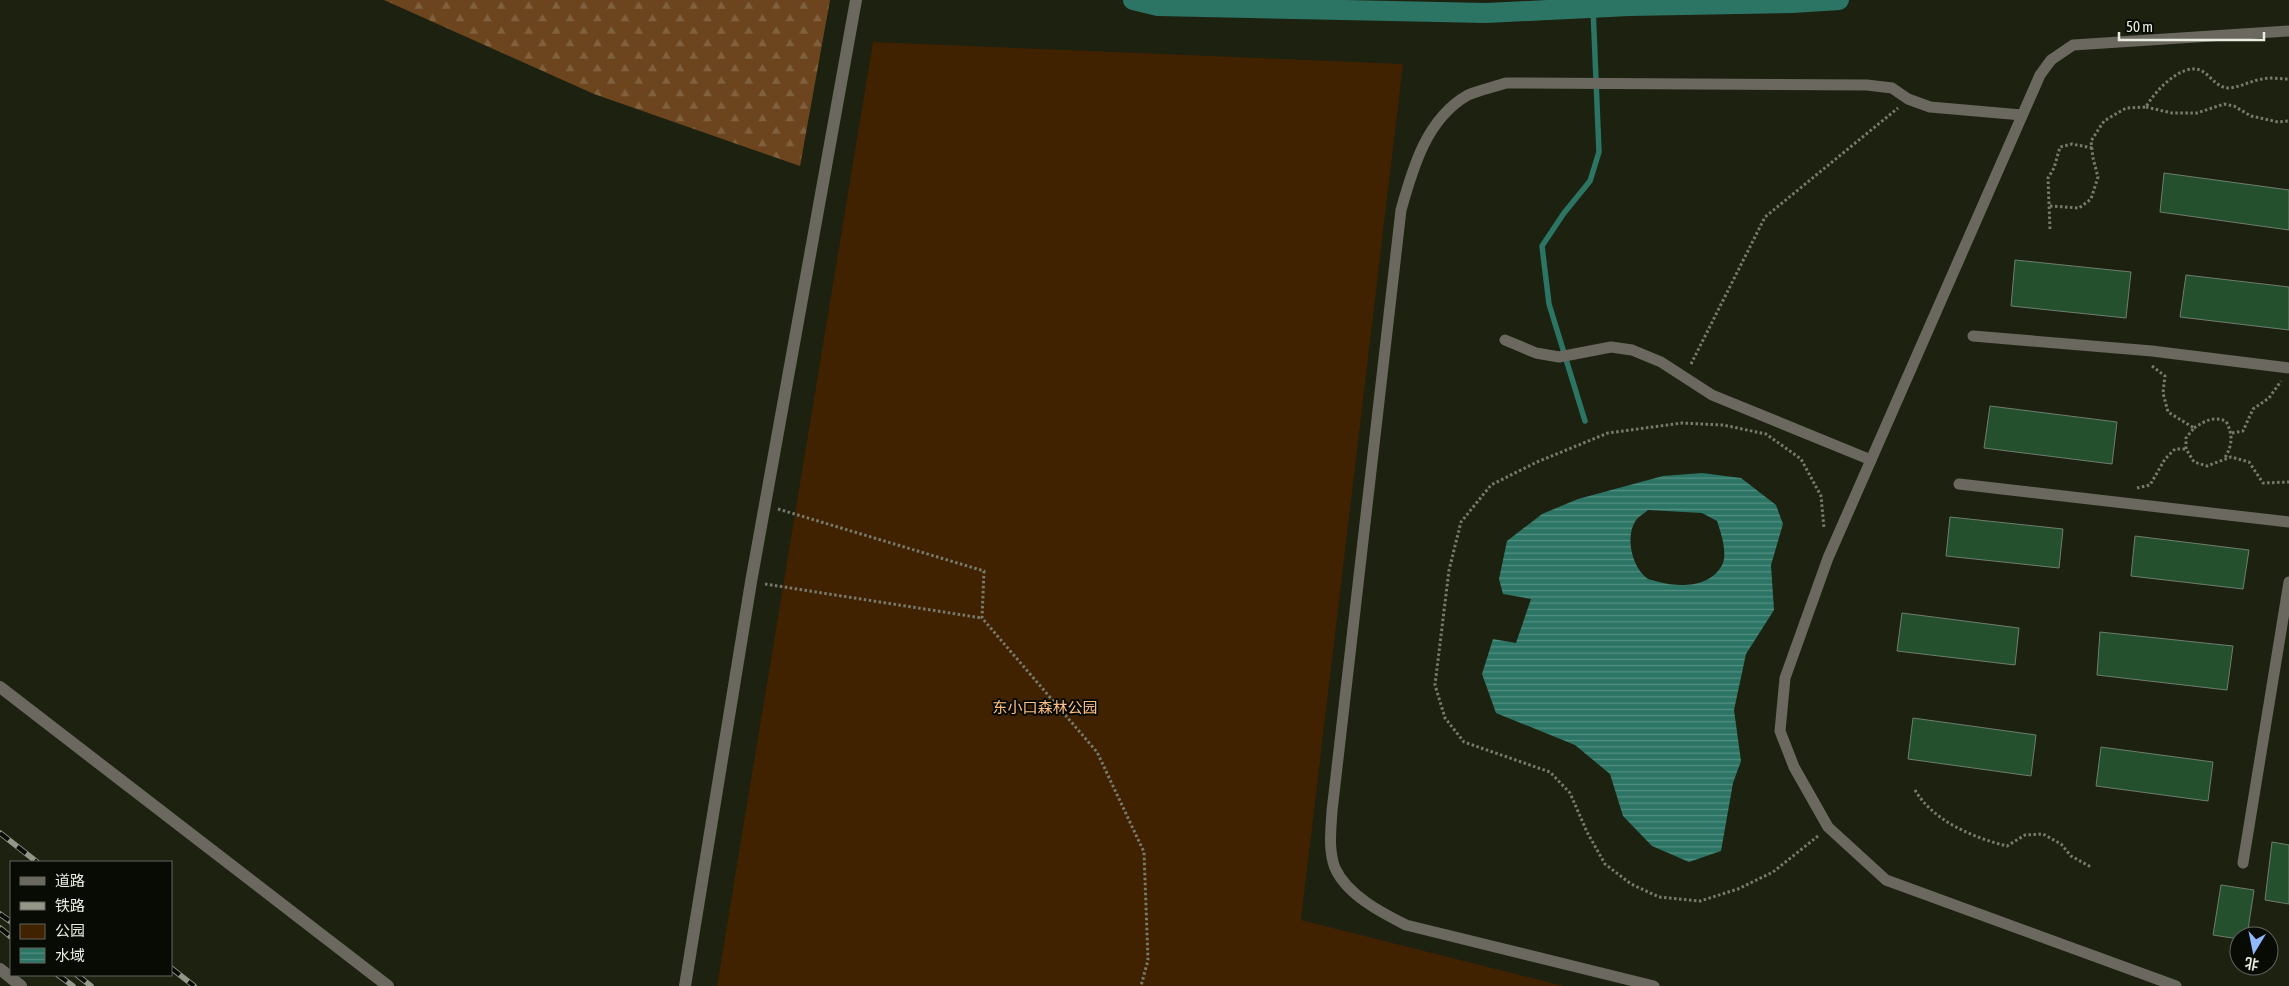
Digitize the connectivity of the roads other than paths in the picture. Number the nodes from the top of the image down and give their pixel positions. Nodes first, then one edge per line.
1 (856, 0) edge
2 (2289, 31) edge
3 (2022, 115) junction
4 (1974, 336) dead end
5 (1505, 340) dead end
6 (2286, 373) edge
7 (1871, 460) junction
8 (1960, 484) dead end
9 (2289, 522) edge
10 (2289, 582) edge
11 (0, 687) edge
12 (2243, 863) dead end
13 (0, 969) edge
14 (21, 986) edge
15 (388, 986) edge
16 (685, 986) edge
17 (1654, 986) edge
18 (2176, 986) edge

1 - 16 street
2 - 3 lane
3 - 7 lane
3 - 17 lane
4 - 6 lane
5 - 7 lane
7 - 18 lane
8 - 9 lane
10 - 12 lane
11 - 15 street
13 - 14 street

